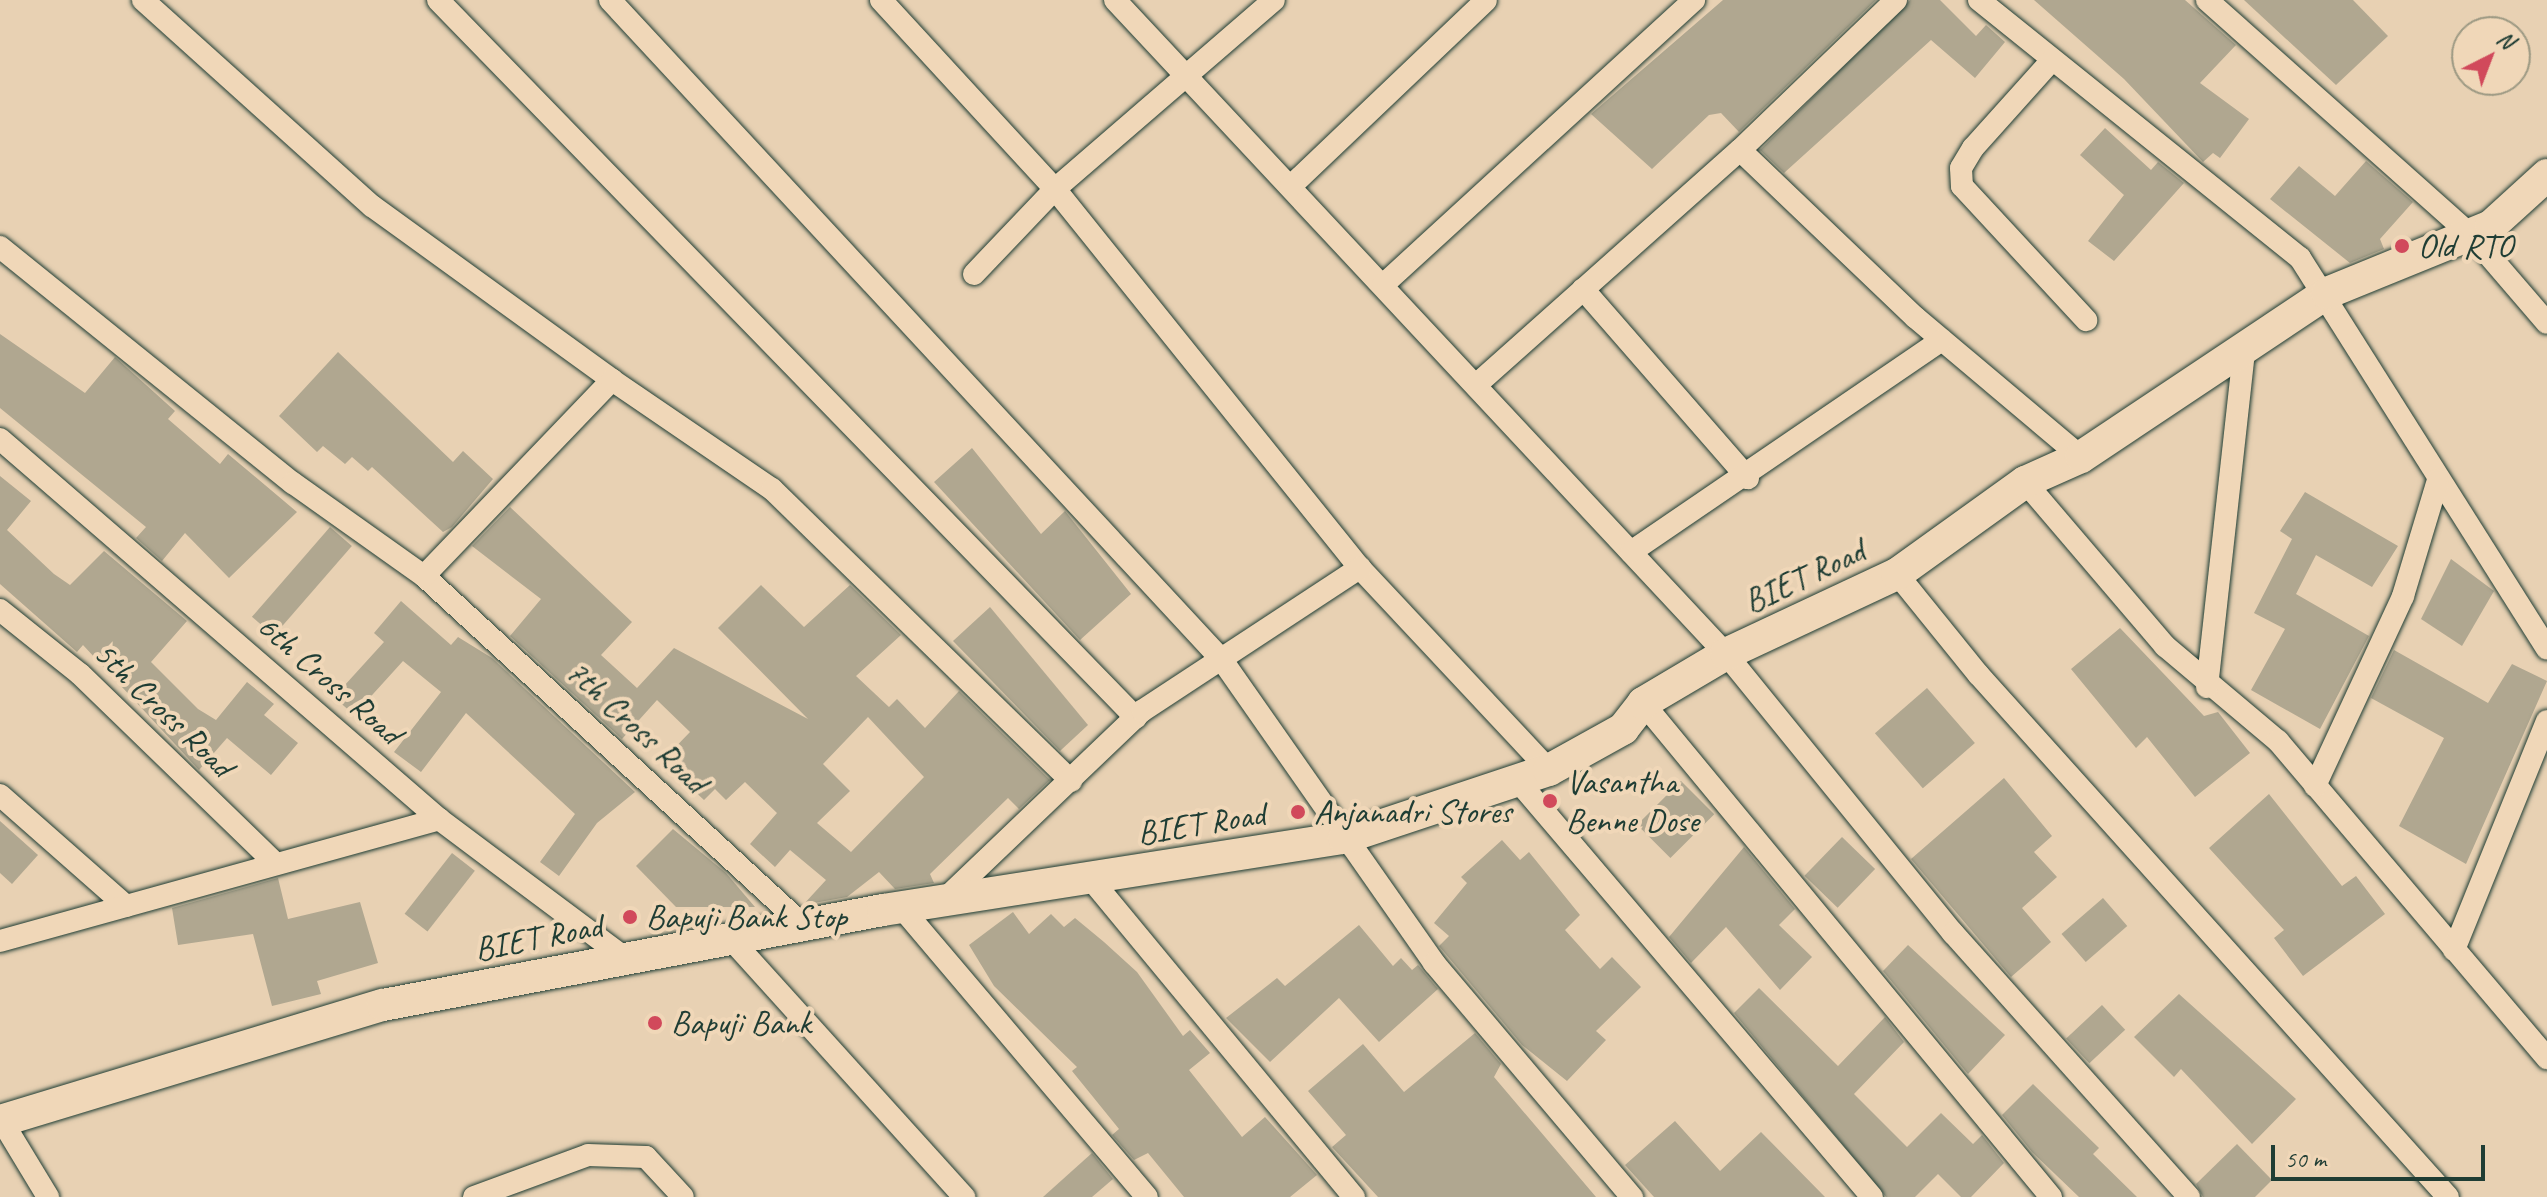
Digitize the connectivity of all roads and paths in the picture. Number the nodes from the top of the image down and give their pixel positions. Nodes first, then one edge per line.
1 (143, 0) edge
2 (438, 0) edge
3 (610, 0) edge
4 (881, 0) edge
5 (1115, 0) edge
6 (1274, 0) edge
7 (1486, 0) edge
8 (1694, 0) edge
9 (1896, 0) edge
10 (1979, 0) edge
11 (2207, 0) edge
12 (2052, 60) junction
13 (1188, 75) junction
14 (1740, 150) junction
15 (2547, 175) edge
16 (1291, 186) junction
17 (1055, 189) junction
18 (2473, 237) junction
19 (0, 247) edge
20 (974, 274) dead end
21 (1383, 285) junction
22 (1583, 289) junction
23 (2327, 293) junction
24 (2086, 320) dead end
25 (2547, 323) edge
26 (1942, 340) junction
27 (2244, 353) junction
28 (612, 380) junction
29 (1476, 385) junction
30 (0, 439) edge
31 (2081, 457) junction
32 (1748, 478) junction
33 (2438, 480) junction
34 (2025, 482) junction
35 (1631, 552) junction
36 (1360, 568) junction
37 (1897, 574) junction
38 (424, 576) junction
39 (0, 610) edge
40 (2547, 648) edge
41 (1726, 654) junction
42 (1222, 660) junction
43 (2207, 687) junction
44 (1643, 703) junction
45 (1136, 718) junction
46 (2547, 721) edge
47 (1549, 770) junction
48 (1071, 781) junction
49 (1518, 781) junction
50 (2315, 786) junction
51 (0, 795) edge
52 (439, 819) junction
53 (1344, 838) junction
54 (275, 863) junction
55 (1090, 878) junction
56 (944, 901) junction
57 (126, 906) junction
58 (901, 907) junction
59 (803, 925) junction
60 (731, 939) junction
61 (0, 941) edge
62 (2454, 950) junction
63 (626, 959) junction
64 (2547, 1058) edge
65 (1, 1121) edge
66 (48, 1197) edge
67 (474, 1197) edge
68 (683, 1197) edge
69 (964, 1197) edge
70 (1147, 1197) edge
71 (1354, 1197) edge
72 (1632, 1197) edge
73 (1872, 1197) edge
74 (2051, 1197) edge
75 (2189, 1197) edge
76 (2448, 1197) edge

1 - 28 street
2 - 45 street
3 - 42 street
4 - 17 street
5 - 13 street
6 - 13 street
7 - 16 street
8 - 21 street
9 - 14 street
10 - 12 street
11 - 18 street
12 - 23 street
12 - 24 street
13 - 16 street
13 - 17 street
14 - 22 street
14 - 26 street
15 - 18 street, BIET Road
16 - 21 street
17 - 20 street
17 - 36 street
18 - 23 street, BIET Road
18 - 25 street
19 - 38 street, 7th Cross Road
21 - 29 street
22 - 29 street
22 - 32 street
23 - 27 street, BIET Road
23 - 33 street
26 - 31 street
26 - 32 street
27 - 31 street, BIET Road
27 - 43 street
28 - 38 street
28 - 48 street
29 - 35 street
30 - 52 street, 6th Cross Road
31 - 34 street, BIET Road
32 - 35 street
33 - 40 street
33 - 50 street
34 - 37 street, BIET Road
34 - 43 street
35 - 41 street
36 - 42 street
36 - 47 street
37 - 41 street, BIET Road
37 - 76 street
38 - 59 street, 7th Cross Road
39 - 54 street, 5th Cross Road
41 - 44 street, BIET Road
41 - 75 street
42 - 45 street
42 - 53 street
43 - 50 street
44 - 47 street, BIET Road
44 - 74 street
45 - 48 street
46 - 62 street
47 - 49 street, BIET Road
48 - 56 street
49 - 53 street, BIET Road
49 - 73 street
50 - 62 street
51 - 57 street
52 - 54 street
52 - 63 street, 6th Cross Road
53 - 55 street, BIET Road
53 - 72 street
54 - 57 street
55 - 56 street, BIET Road
55 - 71 street
56 - 58 street, BIET Road
57 - 61 street
58 - 59 street, BIET Road
58 - 70 street
59 - 60 street, BIET Road
60 - 63 street, BIET Road
60 - 69 street
62 - 64 street
63 - 65 street, BIET Road
65 - 66 street
67 - 68 street

